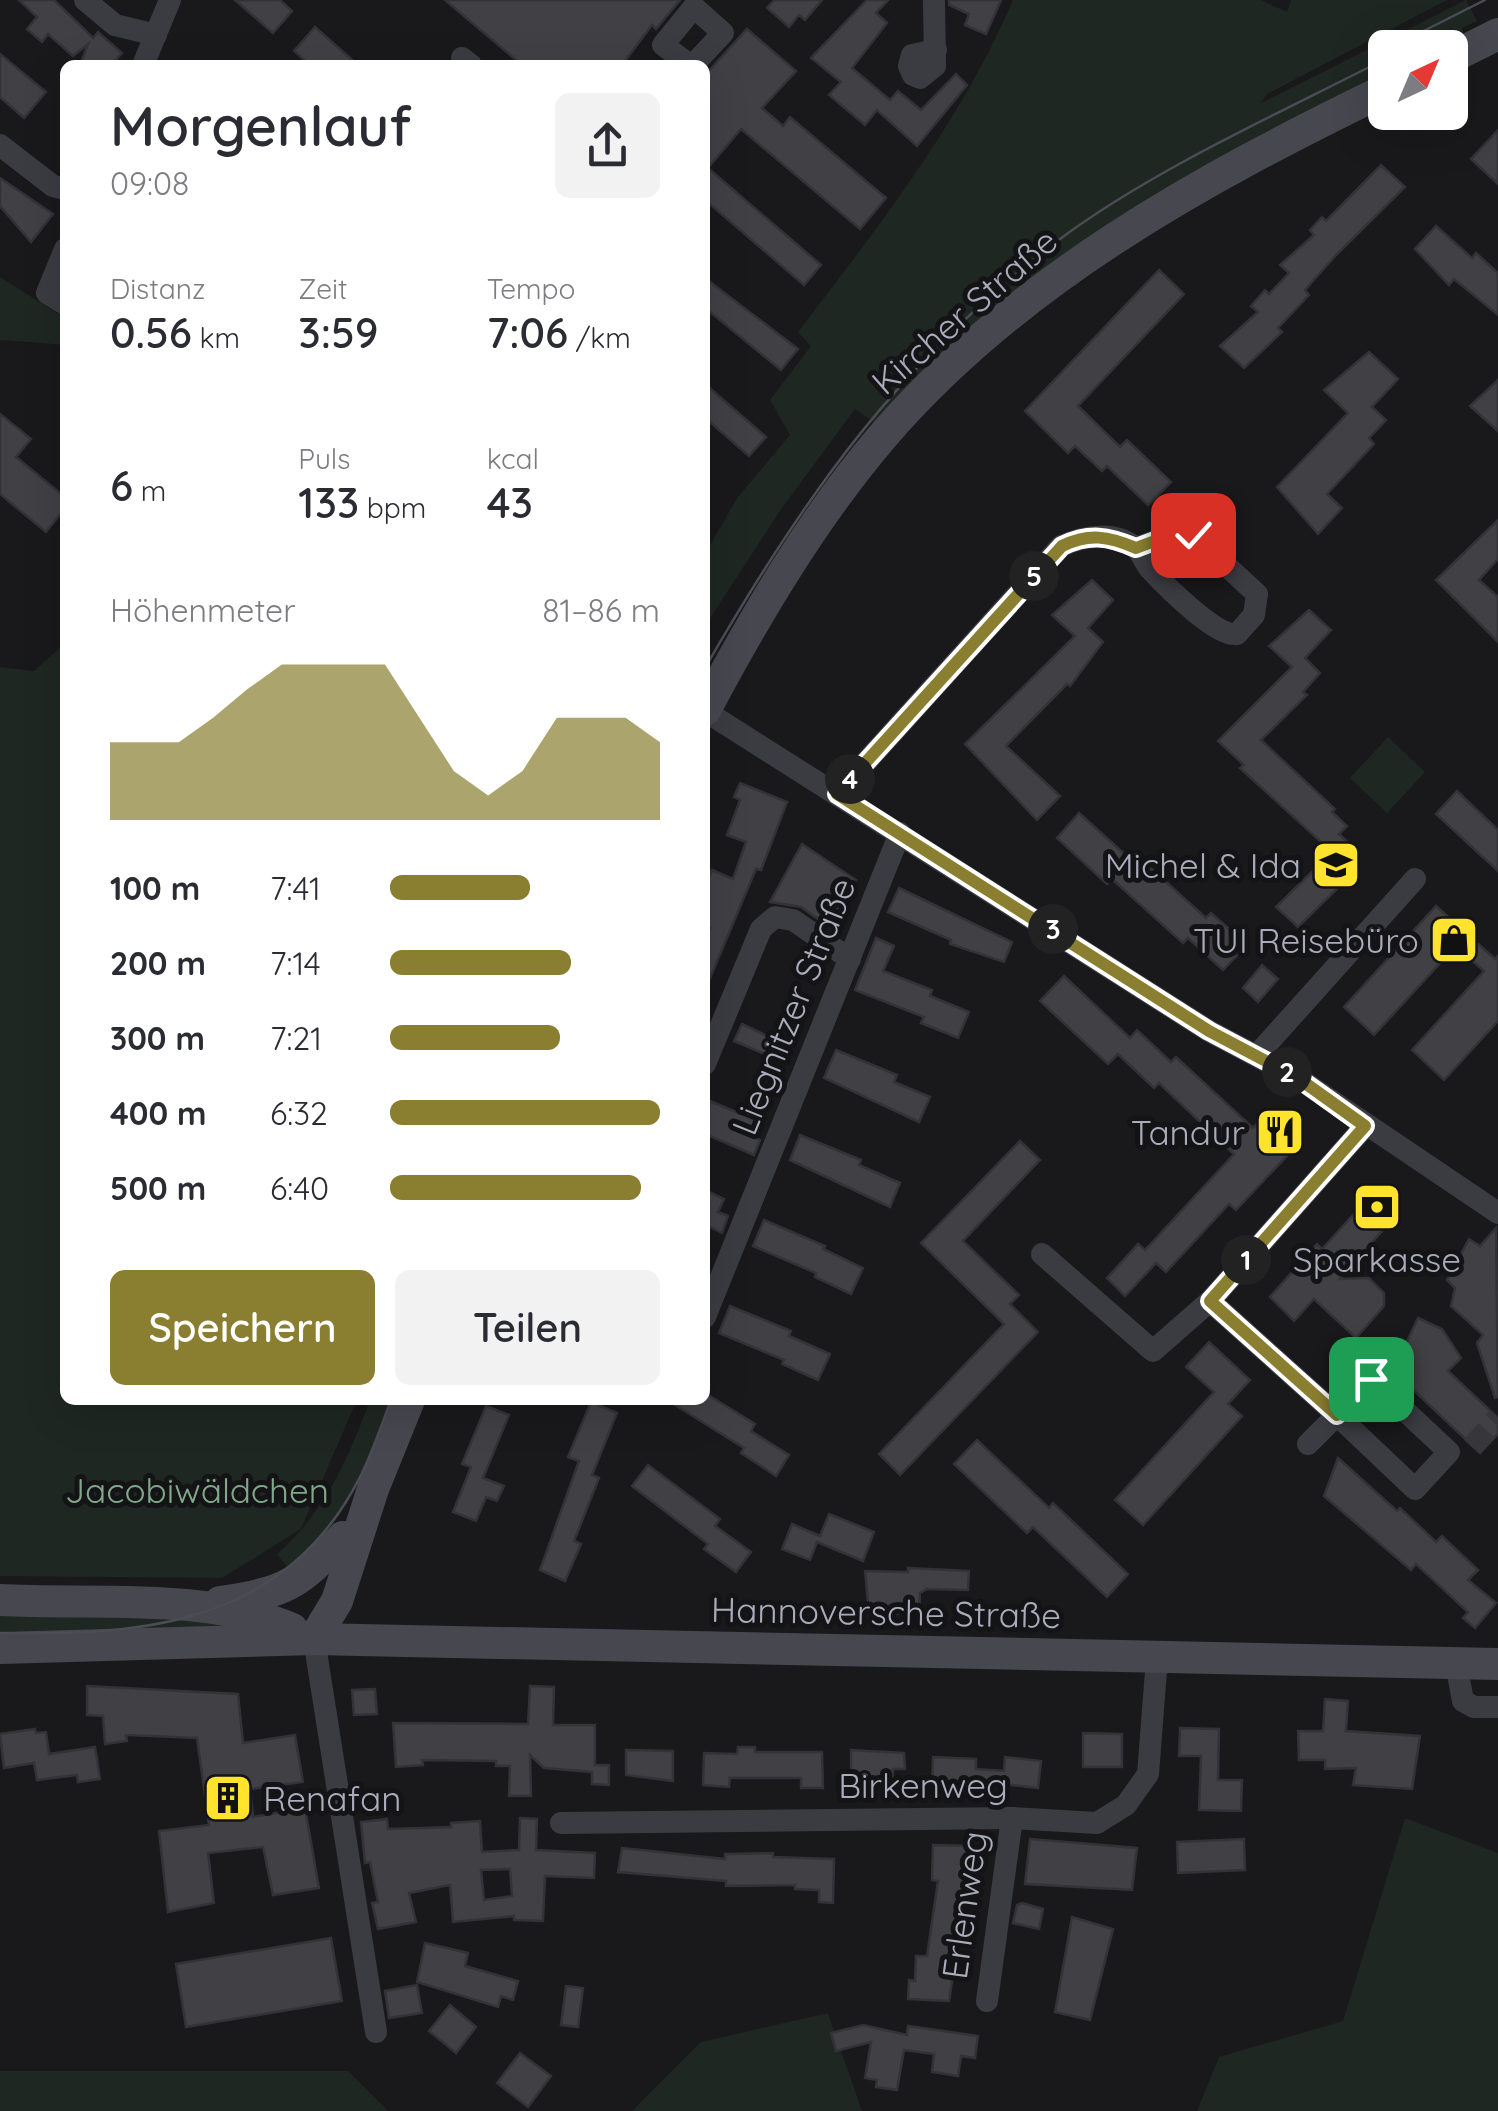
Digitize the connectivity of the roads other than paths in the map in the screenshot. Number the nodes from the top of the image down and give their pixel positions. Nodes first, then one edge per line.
1 (86, 0) edge
2 (170, 0) edge
3 (934, 0) edge
4 (1498, 34) edge
5 (156, 35) junction
6 (1468, 49) edge
7 (936, 50) dead end
8 (145, 60) edge
9 (1368, 99) edge
10 (0, 145) edge
11 (60, 188) edge
12 (60, 262) edge
13 (60, 301) edge
14 (1136, 548) junction
15 (710, 703) edge
16 (710, 714) edge
17 (837, 794) junction
18 (900, 833) junction
19 (1416, 879) dead end
20 (850, 959) junction
21 (710, 1052) edge
22 (1257, 1055) junction
23 (1365, 1126) junction
24 (1498, 1213) edge
25 (1042, 1254) dead end
26 (1210, 1301) junction
27 (710, 1304) edge
28 (406, 1405) edge
29 (1337, 1415) junction
30 (1308, 1444) dead end
31 (373, 1489) junction
32 (343, 1537) junction
33 (0, 1600) edge
34 (196, 1605) junction
35 (314, 1639) junction
36 (0, 1648) edge
37 (1158, 1658) junction
38 (1456, 1664) junction
39 (1498, 1664) edge
40 (1498, 1707) edge
41 (1012, 1818) junction
42 (561, 1823) dead end
43 (986, 2001) dead end
44 (376, 2032) dead end

1 - 5 street
2 - 5 street
3 - 7 street
4 - 6 main road
5 - 8 street
9 - 15 main road, Kircher Straße
10 - 11 street
12 - 13 street
14 - 14 street
14 - 17 street
16 - 17 street
17 - 18 street
18 - 20 street, Liegnitzer Straße
18 - 22 street
19 - 22 street
20 - 21 street
20 - 27 street, Liegnitzer Straße
22 - 23 street
23 - 24 street
23 - 26 street
25 - 26 street
26 - 29 street
28 - 31 main road
29 - 29 street
29 - 30 street
31 - 32 main road
31 - 35 main road
32 - 34 main road
32 - 35 main road
33 - 34 main road, Hannoversche Straße
34 - 35 main road, Hannoversche Straße
35 - 36 main road, Hannoversche Straße
35 - 37 main road, Hannoversche Straße
35 - 44 street
37 - 38 main road, Hannoversche Straße
37 - 41 street, Birkenweg
38 - 39 main road, Hannoversche Straße
38 - 40 street
41 - 42 street, Birkenweg
41 - 43 street, Erlenweg

